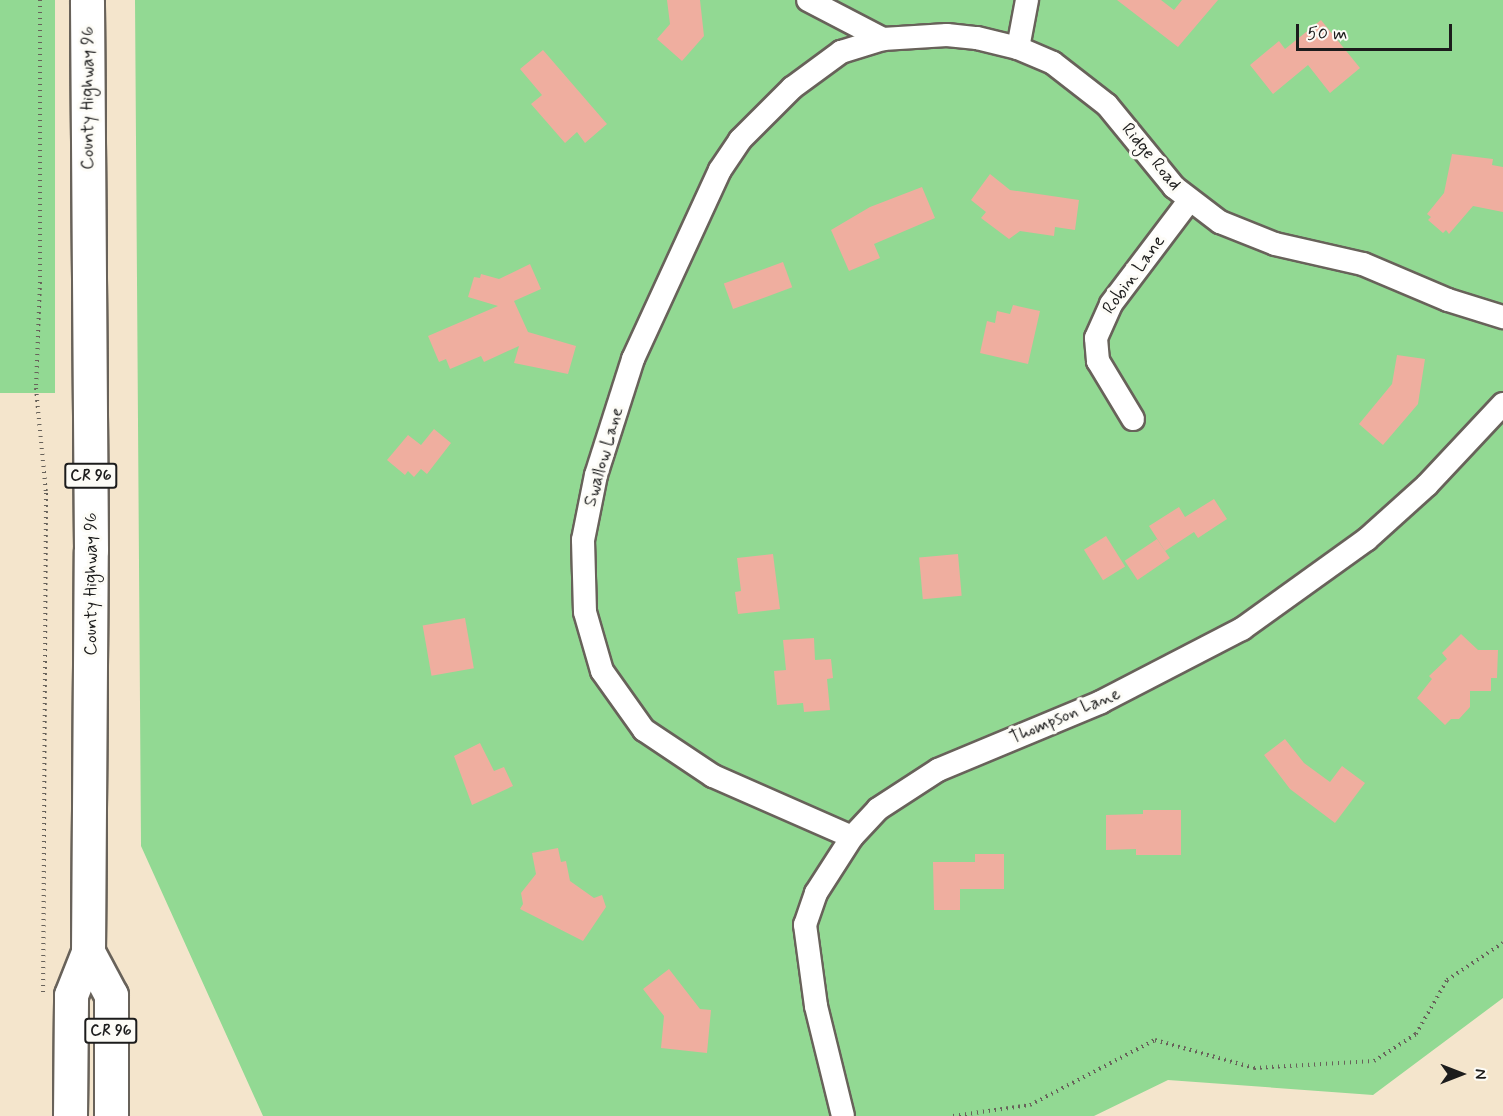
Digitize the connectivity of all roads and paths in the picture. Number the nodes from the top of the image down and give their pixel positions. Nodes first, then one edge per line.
1 (40, 0) edge
2 (87, 0) edge
3 (808, 0) edge
4 (1027, 0) edge
5 (884, 39) junction
6 (1018, 48) junction
7 (1189, 201) junction
8 (1503, 316) edge
9 (1503, 405) edge
10 (1132, 419) dead end
11 (852, 837) junction
12 (1503, 943) edge
13 (88, 952) junction
14 (43, 998) dead end
15 (70, 1116) edge
16 (111, 1116) edge
17 (843, 1116) edge
18 (953, 1116) edge

1 - 14 path
2 - 13 main road, County Highway 96 / CR 96
3 - 5 street
4 - 6 street
5 - 6 street, Ridge Road
5 - 11 street, Swallow Lane
6 - 7 street, Ridge Road
7 - 8 street, Ridge Road
7 - 10 street, Robin Lane
9 - 11 street, Thompson Lane
11 - 17 street, Thompson Lane
12 - 18 path
13 - 15 main road, County Highway 96 / CR 96
13 - 16 main road, County Highway 96 / CR 96

